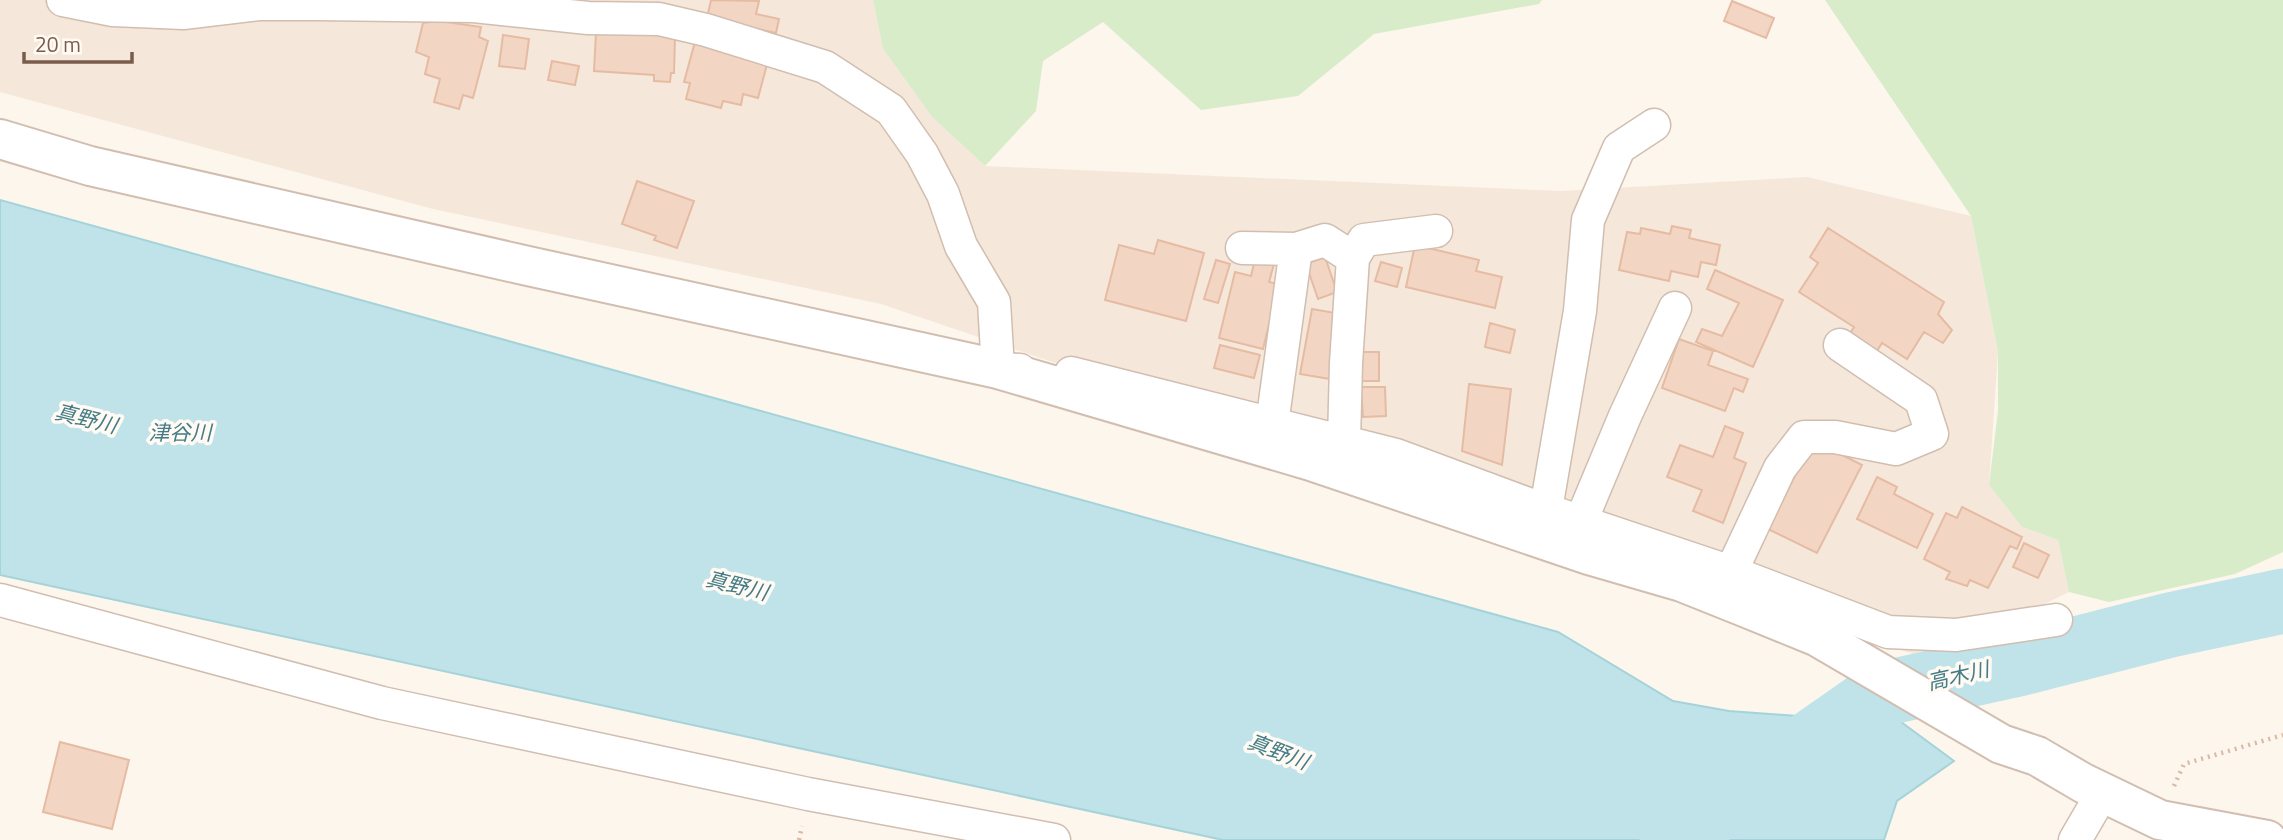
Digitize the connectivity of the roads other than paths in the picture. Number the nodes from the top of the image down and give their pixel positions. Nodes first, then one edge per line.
1 (63, 0) edge
2 (1654, 125) dead end
3 (0, 139) edge
4 (1436, 231) dead end
5 (1242, 248) dead end
6 (1296, 249) junction
7 (1353, 258) junction
8 (1675, 308) dead end
9 (1840, 345) dead end
10 (998, 369) junction
11 (1272, 424) junction
12 (1345, 442) junction
13 (1546, 509) junction
14 (1581, 521) junction
15 (1731, 572) junction
16 (0, 600) edge
17 (2056, 620) dead end
18 (2103, 792) junction
19 (1054, 840) edge
20 (2075, 840) edge
21 (2267, 840) edge

1 - 10 street
2 - 13 street
3 - 10 street
4 - 7 street
5 - 6 street
6 - 7 street
6 - 11 street
7 - 12 street
8 - 14 street
9 - 15 street
10 - 11 street
10 - 18 street
11 - 12 street
12 - 13 street
13 - 14 street
14 - 15 street
15 - 17 street
16 - 19 street
18 - 20 street
18 - 21 street

